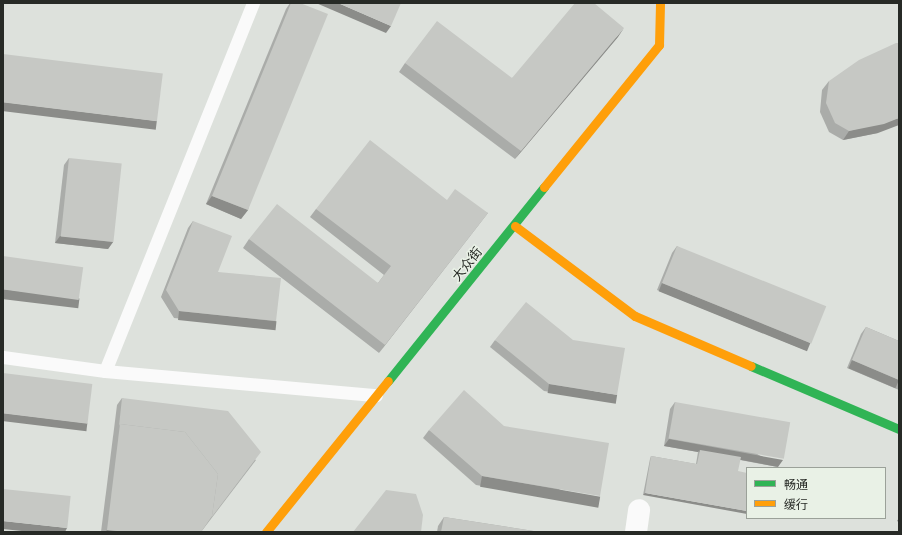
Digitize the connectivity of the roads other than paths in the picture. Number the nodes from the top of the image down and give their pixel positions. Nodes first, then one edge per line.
1 (253, 3) edge
2 (660, 3) edge
3 (515, 226) junction
4 (3, 357) edge
5 (105, 371) junction
6 (376, 395) junction
7 (899, 430) edge
8 (640, 510) dead end
9 (266, 532) edge
10 (636, 532) edge

1 - 5 lane
2 - 3 street, 大众街
3 - 6 street, 大众街
3 - 7 street
4 - 5 lane
5 - 6 lane
6 - 9 street, 大众街
8 - 10 street

